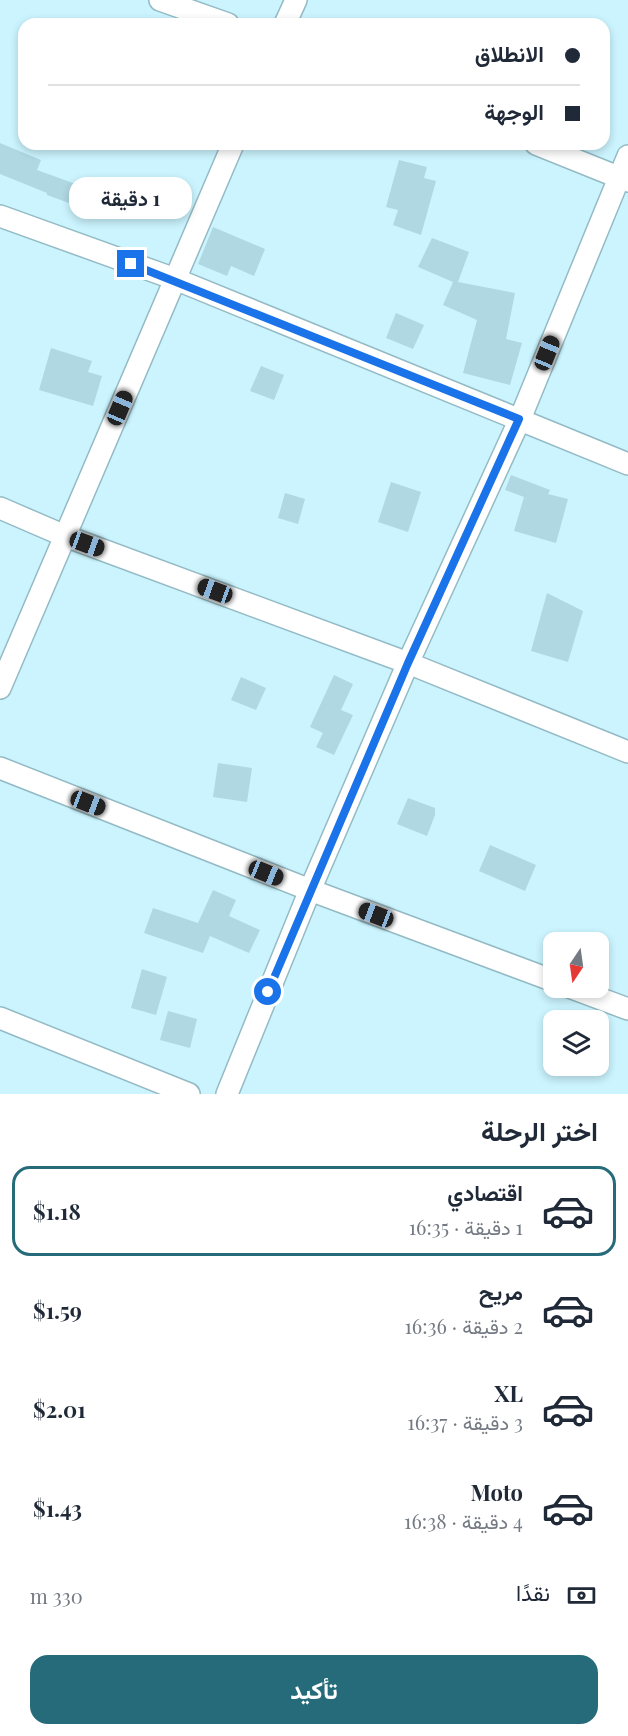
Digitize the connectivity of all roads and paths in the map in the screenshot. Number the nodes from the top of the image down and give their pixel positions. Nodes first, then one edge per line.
1 (160, 0) edge
2 (296, 0) edge
3 (211, 18) edge
4 (288, 18) edge
5 (230, 150) edge
6 (551, 150) edge
7 (628, 156) edge
8 (624, 179) edge
9 (0, 216) edge
10 (174, 279) junction
11 (519, 419) junction
12 (628, 464) edge
13 (0, 508) edge
14 (65, 536) junction
15 (408, 663) junction
16 (0, 688) edge
17 (628, 752) edge
18 (0, 768) edge
19 (310, 890) junction
20 (543, 977) edge
21 (598, 998) edge
22 (628, 1009) edge
23 (0, 1018) edge
24 (189, 1094) edge
25 (227, 1094) edge

1 - 3 street
2 - 4 street
5 - 10 street
6 - 8 street
7 - 8 street
8 - 11 street
9 - 10 street
10 - 11 street
10 - 14 street
11 - 12 street
11 - 15 street
13 - 14 street
14 - 15 street
14 - 16 street
15 - 17 street
15 - 19 street
18 - 19 street
19 - 20 street
19 - 25 street
21 - 22 street
23 - 24 street

